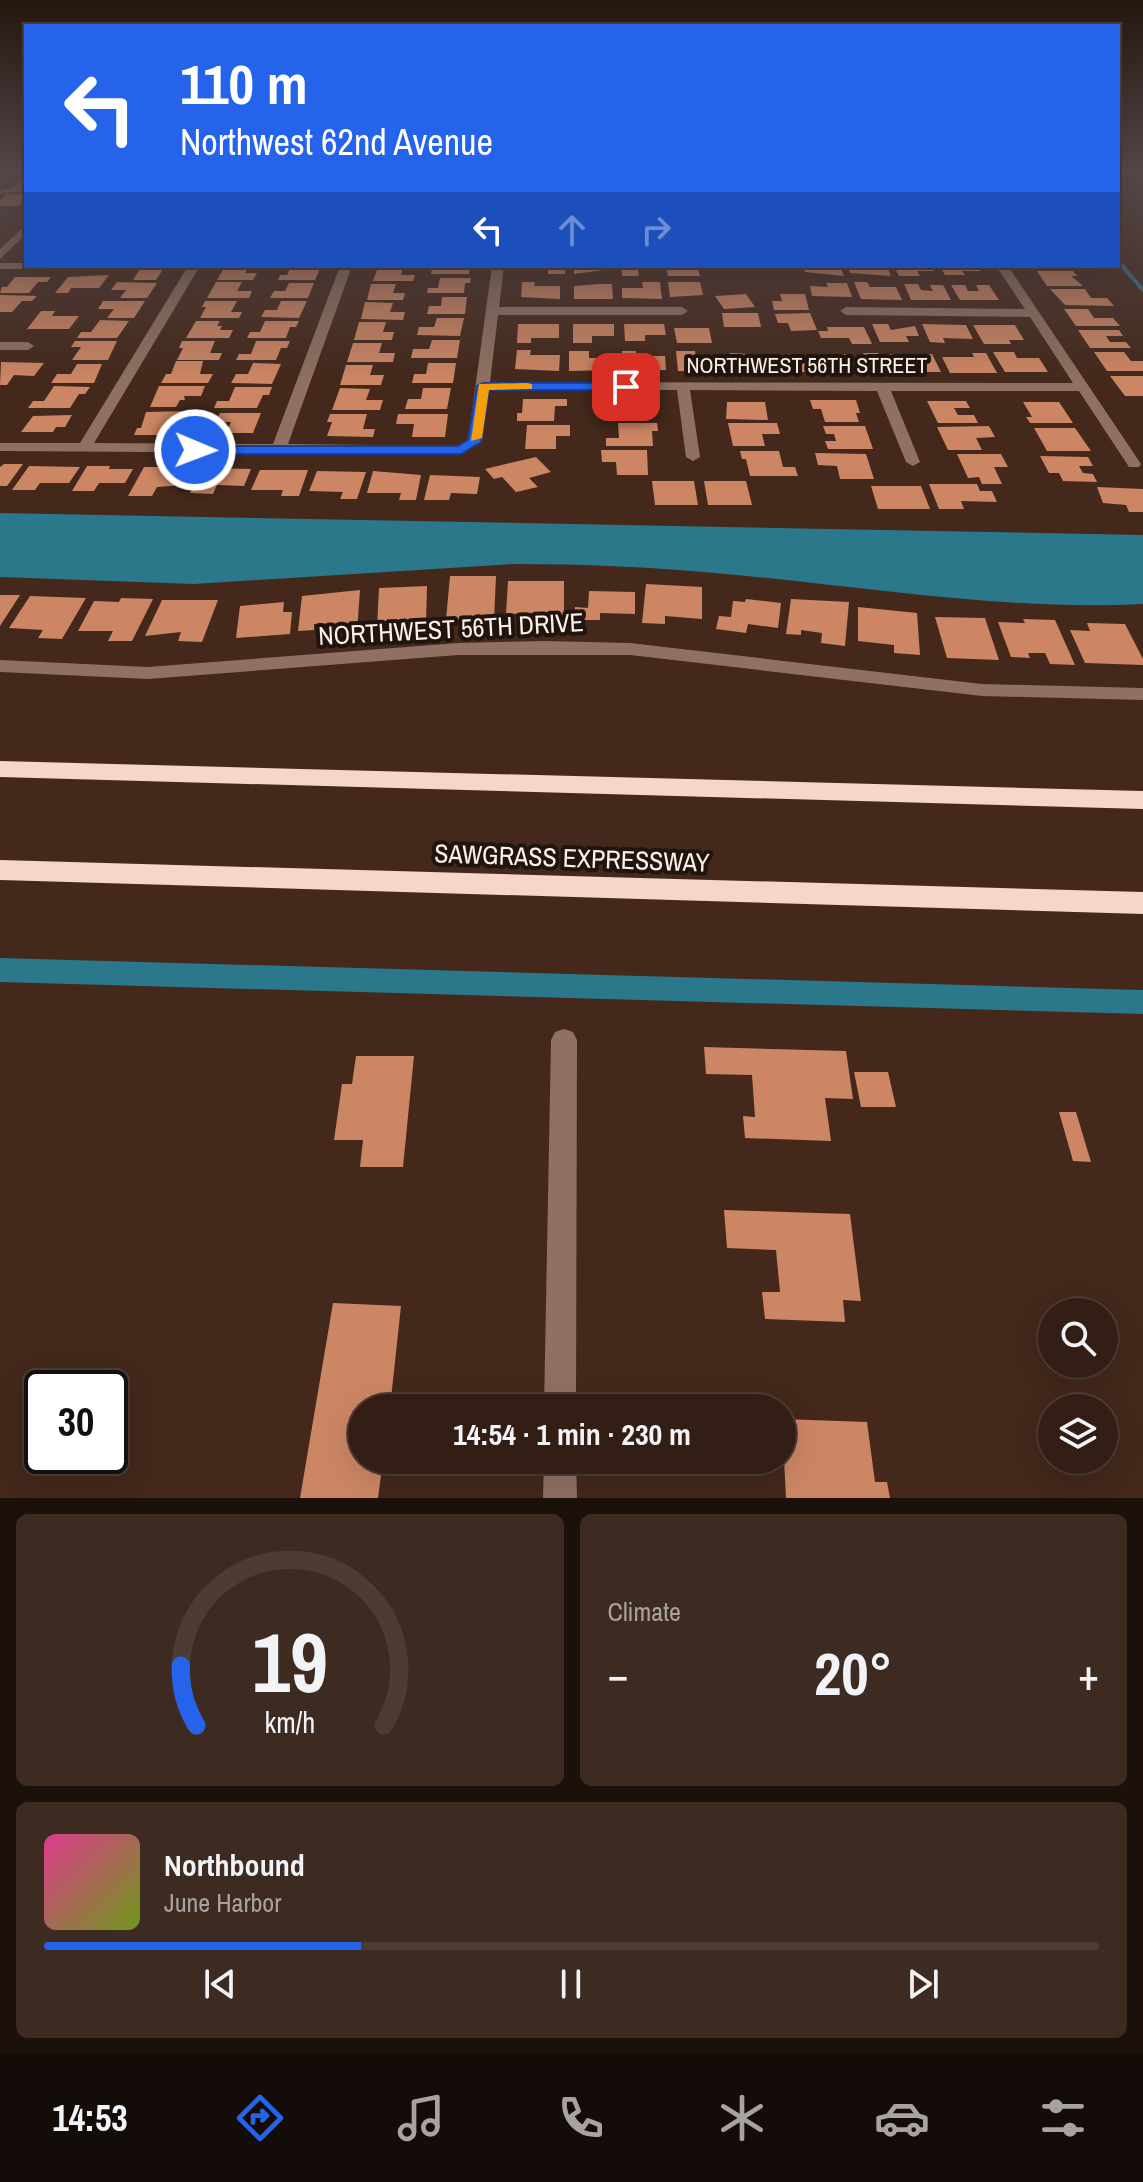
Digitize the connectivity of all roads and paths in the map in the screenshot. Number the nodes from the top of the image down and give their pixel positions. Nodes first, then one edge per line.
1 (0, 266) edge
2 (24, 266) edge
3 (193, 268) edge
4 (345, 268) edge
5 (498, 268) edge
6 (1003, 268) edge
7 (493, 311) junction
8 (682, 311) dead end
9 (846, 311) dead end
10 (1034, 313) junction
11 (0, 346) edge
12 (28, 346) dead end
13 (483, 386) junction
14 (683, 387) junction
15 (1083, 387) junction
16 (883, 388) junction
17 (0, 447) edge
18 (84, 448) junction
19 (278, 451) junction
20 (693, 457) dead end
21 (913, 462) dead end
22 (1134, 464) dead end
23 (0, 666) edge
24 (1143, 694) edge
25 (0, 769) edge
26 (1143, 800) edge
27 (0, 870) edge
28 (1143, 903) edge
29 (564, 1040) dead end
30 (560, 1394) edge
31 (560, 1474) edge
32 (560, 1498) edge

1 - 2 street
3 - 18 street
4 - 19 street
5 - 7 street
6 - 10 street
7 - 8 street
7 - 13 street
9 - 10 street
10 - 15 street
11 - 12 street
13 - 14 street, NORTHWEST 56TH STREET
13 - 19 street
14 - 16 street, NORTHWEST 56TH STREET
14 - 20 street
15 - 16 street, NORTHWEST 56TH STREET
15 - 22 street
16 - 21 street
17 - 18 street
18 - 19 street
23 - 24 street, NORTHWEST 56TH DRIVE
25 - 26 highway
27 - 28 highway, SAWGRASS EXPRESSWAY
29 - 30 street
31 - 32 street

